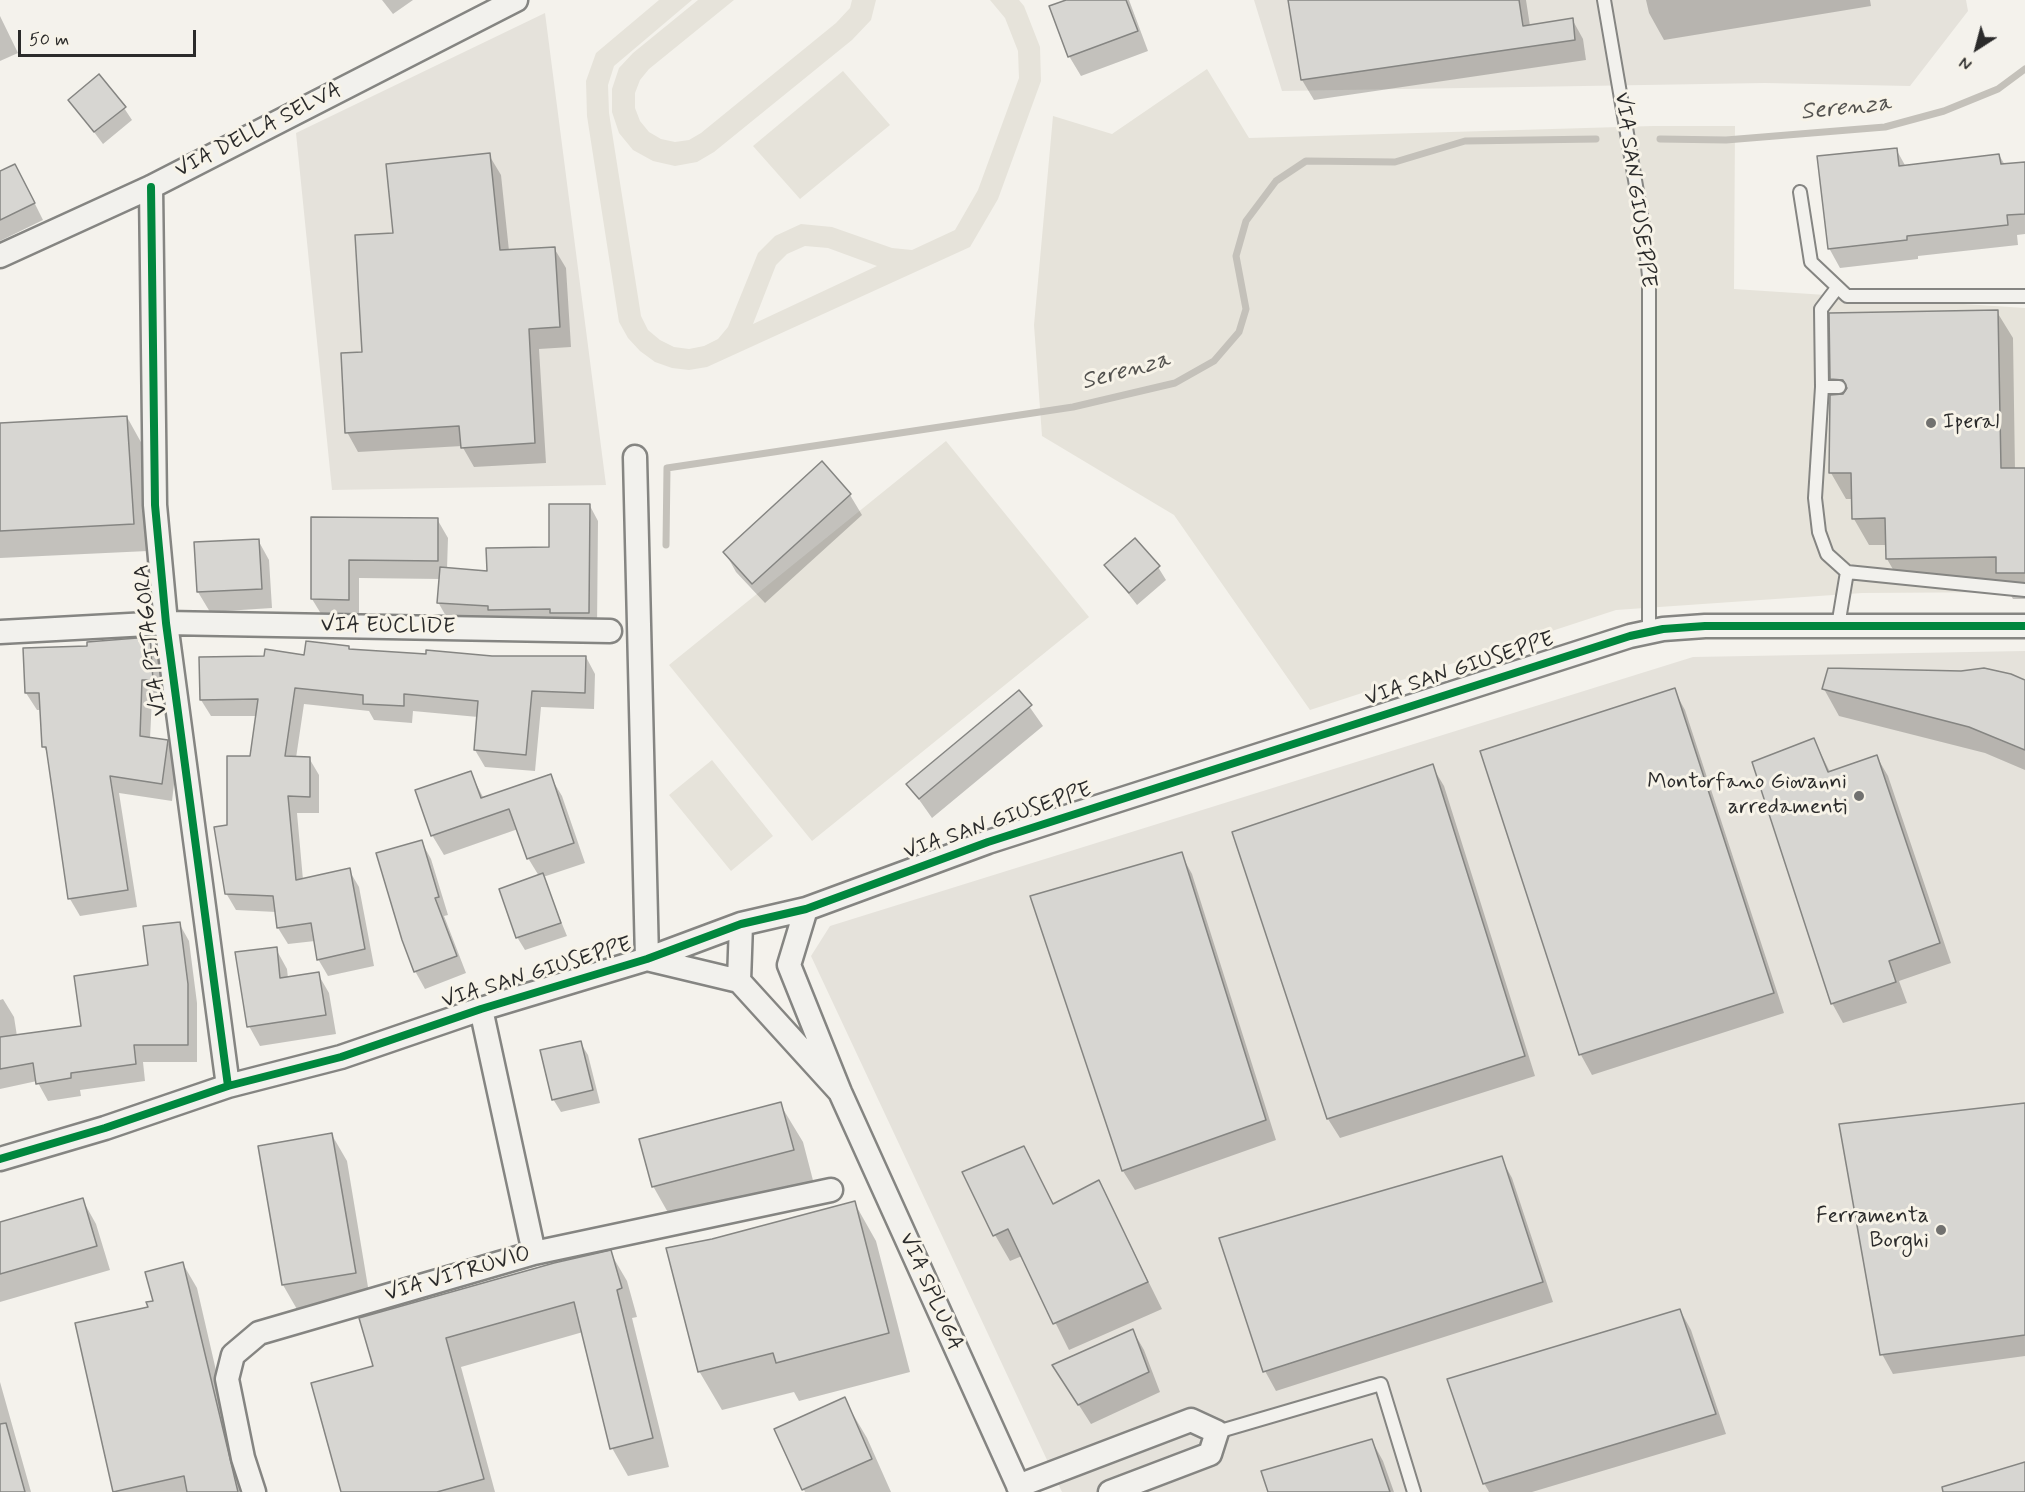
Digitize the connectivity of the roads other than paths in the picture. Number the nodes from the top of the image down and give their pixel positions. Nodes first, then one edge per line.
1 (516, 0) edge
2 (1604, 0) edge
3 (151, 187) junction
4 (1800, 192) dead end
5 (0, 256) edge
6 (1838, 288) junction
7 (2025, 296) edge
8 (1822, 387) junction
9 (1839, 387) dead end
10 (635, 457) dead end
11 (1847, 572) junction
12 (2025, 590) edge
13 (166, 623) junction
14 (1838, 626) junction
15 (2025, 626) edge
16 (610, 631) dead end
17 (0, 632) edge
18 (1648, 632) junction
19 (806, 909) junction
20 (741, 924) junction
21 (646, 959) junction
22 (739, 981) junction
23 (481, 1010) junction
24 (228, 1086) junction
25 (840, 1092) junction
26 (0, 1159) edge
27 (831, 1190) dead end
28 (534, 1253) junction
29 (1217, 1432) junction
30 (1019, 1489) edge
31 (254, 1492) edge
32 (1110, 1492) edge
33 (1414, 1492) edge

1 - 3 street, VIA DELLA SELVA
2 - 18 lane, VIA SAN GIUSEPPE
3 - 5 street, VIA DELLA SELVA
3 - 13 street, VIA PITAGORA
4 - 6 lane
6 - 7 lane
6 - 8 lane
8 - 9 lane
8 - 11 lane
10 - 21 street, VIA SAN GIUSEPPE
11 - 12 lane
11 - 14 lane
13 - 16 street, VIA EUCLIDE
13 - 17 street, VIA EUCLIDE
13 - 24 street, VIA PITAGORA
14 - 15 street, VIA SAN GIUSEPPE
14 - 18 street, VIA SAN GIUSEPPE
18 - 19 street, VIA SAN GIUSEPPE
19 - 20 street, VIA SAN GIUSEPPE
19 - 25 street, VIA SPLUGA
20 - 21 street, VIA SAN GIUSEPPE
20 - 22 street
21 - 22 street
21 - 23 street, VIA SAN GIUSEPPE
22 - 25 street, VIA SPLUGA
23 - 24 street, VIA SAN GIUSEPPE
23 - 28 street
24 - 26 street, VIA SAN GIUSEPPE
25 - 30 street, VIA SPLUGA
27 - 28 street, VIA VITRUVIO
28 - 31 street, VIA VITRUVIO
29 - 30 street
29 - 32 street
29 - 33 lane

